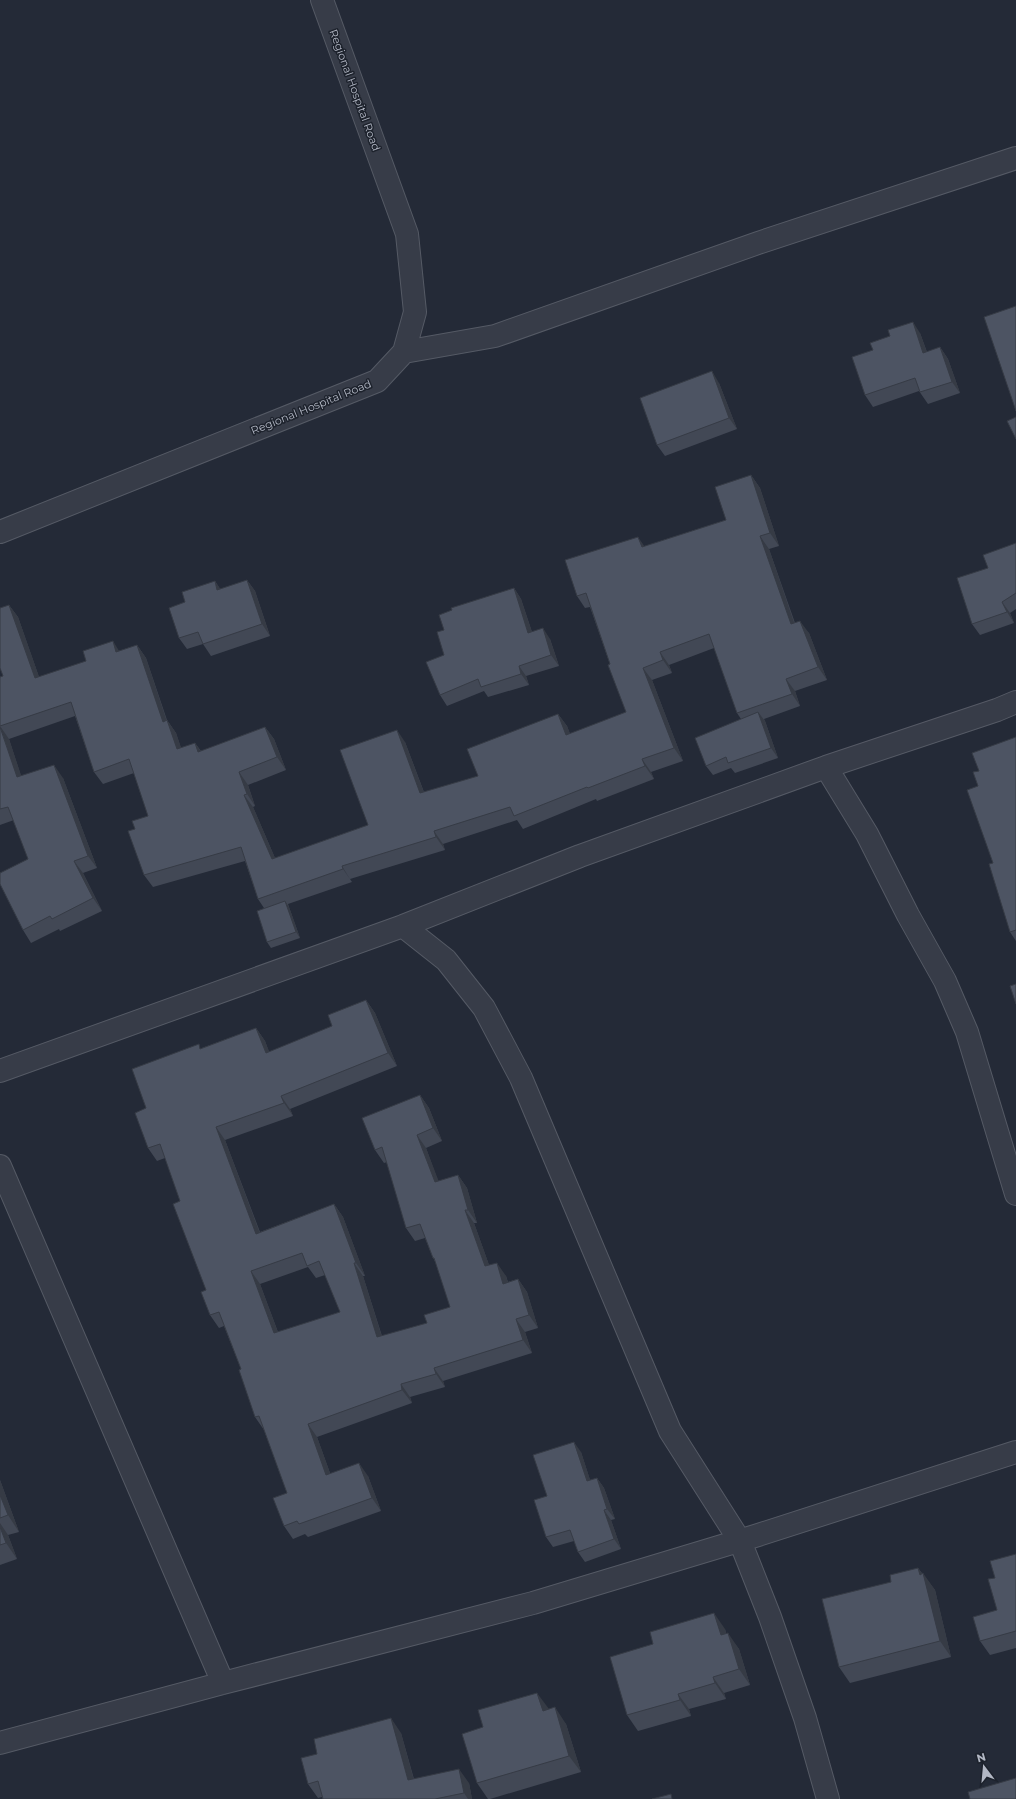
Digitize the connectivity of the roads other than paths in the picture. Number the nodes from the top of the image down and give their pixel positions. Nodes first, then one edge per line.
1 (322, 0) edge
2 (1016, 158) edge
3 (404, 352) junction
4 (0, 532) edge
5 (1016, 702) edge
6 (826, 767) junction
7 (403, 926) junction
8 (0, 1071) edge
9 (0, 1166) edge
10 (1016, 1194) edge
11 (1016, 1452) edge
12 (740, 1541) junction
13 (223, 1683) junction
14 (0, 1744) edge
15 (828, 1799) edge

1 - 3 street, Regional Hospital Road
2 - 3 street
3 - 4 street, Regional Hospital Road
5 - 6 street
6 - 7 street
6 - 10 street
7 - 8 street
7 - 12 street
9 - 13 street
11 - 12 street
12 - 13 street
12 - 15 street
13 - 14 street

